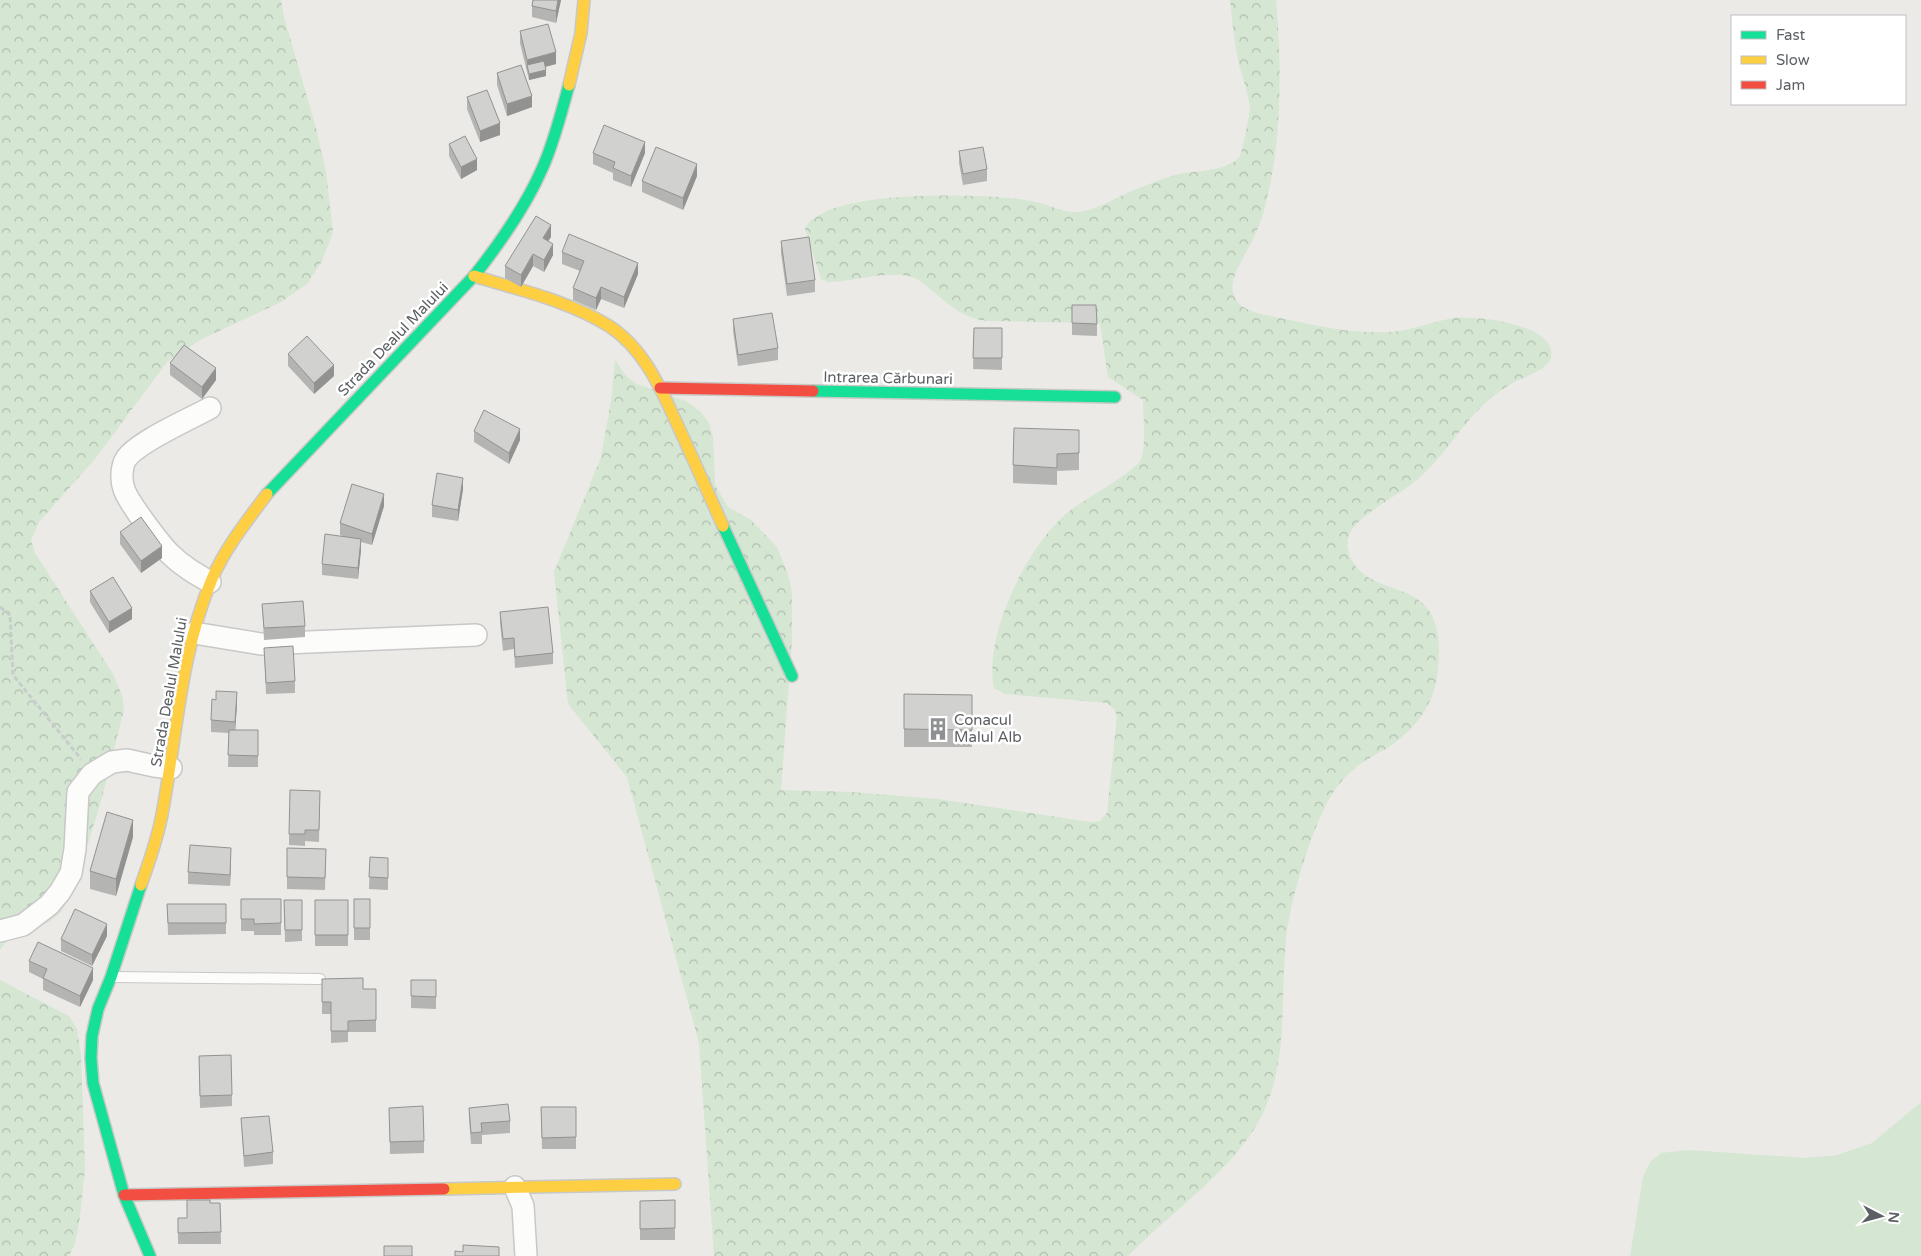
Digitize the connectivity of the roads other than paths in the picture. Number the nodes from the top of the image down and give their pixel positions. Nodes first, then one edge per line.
1 (584, 0) edge
2 (474, 276) junction
3 (660, 388) junction
4 (1115, 397) dead end
5 (210, 408) dead end
6 (210, 582) junction
7 (194, 634) junction
8 (476, 635) dead end
9 (792, 676) dead end
10 (170, 768) junction
11 (0, 931) edge
12 (110, 977) junction
13 (320, 978) edge
14 (675, 1184) dead end
15 (515, 1187) junction
16 (124, 1195) junction
17 (150, 1256) edge
18 (526, 1256) edge

1 - 2 street, Strada Dealul Malului
2 - 3 street
2 - 6 street, Strada Dealul Malului
3 - 4 street, Intrarea Cărbunari
3 - 9 street
5 - 6 street
6 - 7 street, Strada Dealul Malului
7 - 8 street
7 - 10 street, Strada Dealul Malului
10 - 11 street
10 - 12 street, Strada Dealul Malului
12 - 13 lane
12 - 16 street, Strada Dealul Malului
14 - 15 street
15 - 16 street
15 - 18 street
16 - 17 street, Strada Dealul Malului

